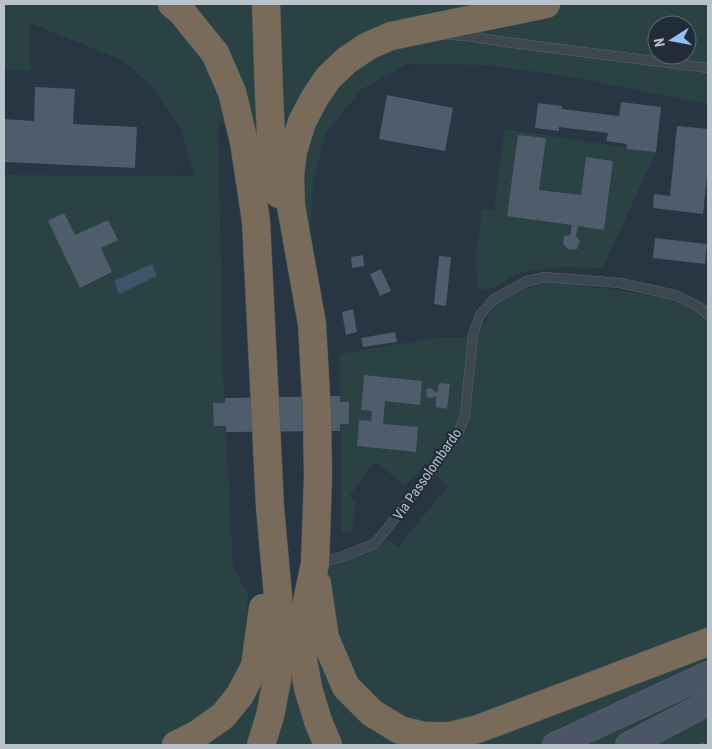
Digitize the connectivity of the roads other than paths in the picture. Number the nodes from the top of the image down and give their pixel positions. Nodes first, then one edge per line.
1 (172, 4) edge
2 (253, 4) edge
3 (266, 4) edge
4 (546, 4) edge
5 (410, 33) junction
6 (708, 68) edge
7 (256, 221) junction
8 (708, 316) edge
9 (312, 324) junction
10 (270, 507) junction
11 (315, 564) junction
12 (708, 642) edge
13 (708, 674) edge
14 (708, 703) edge
15 (176, 745) edge
16 (261, 745) edge
17 (328, 745) edge
18 (555, 745) edge
19 (628, 745) edge

1 - 7 highway
2 - 7 highway
3 - 9 highway
4 - 5 highway
5 - 6 lane
5 - 9 highway
7 - 10 highway
8 - 11 lane, Via Passolombardo
9 - 11 highway
10 - 15 highway
10 - 16 highway
11 - 12 highway
11 - 17 highway
13 - 18 main road
14 - 19 main road

